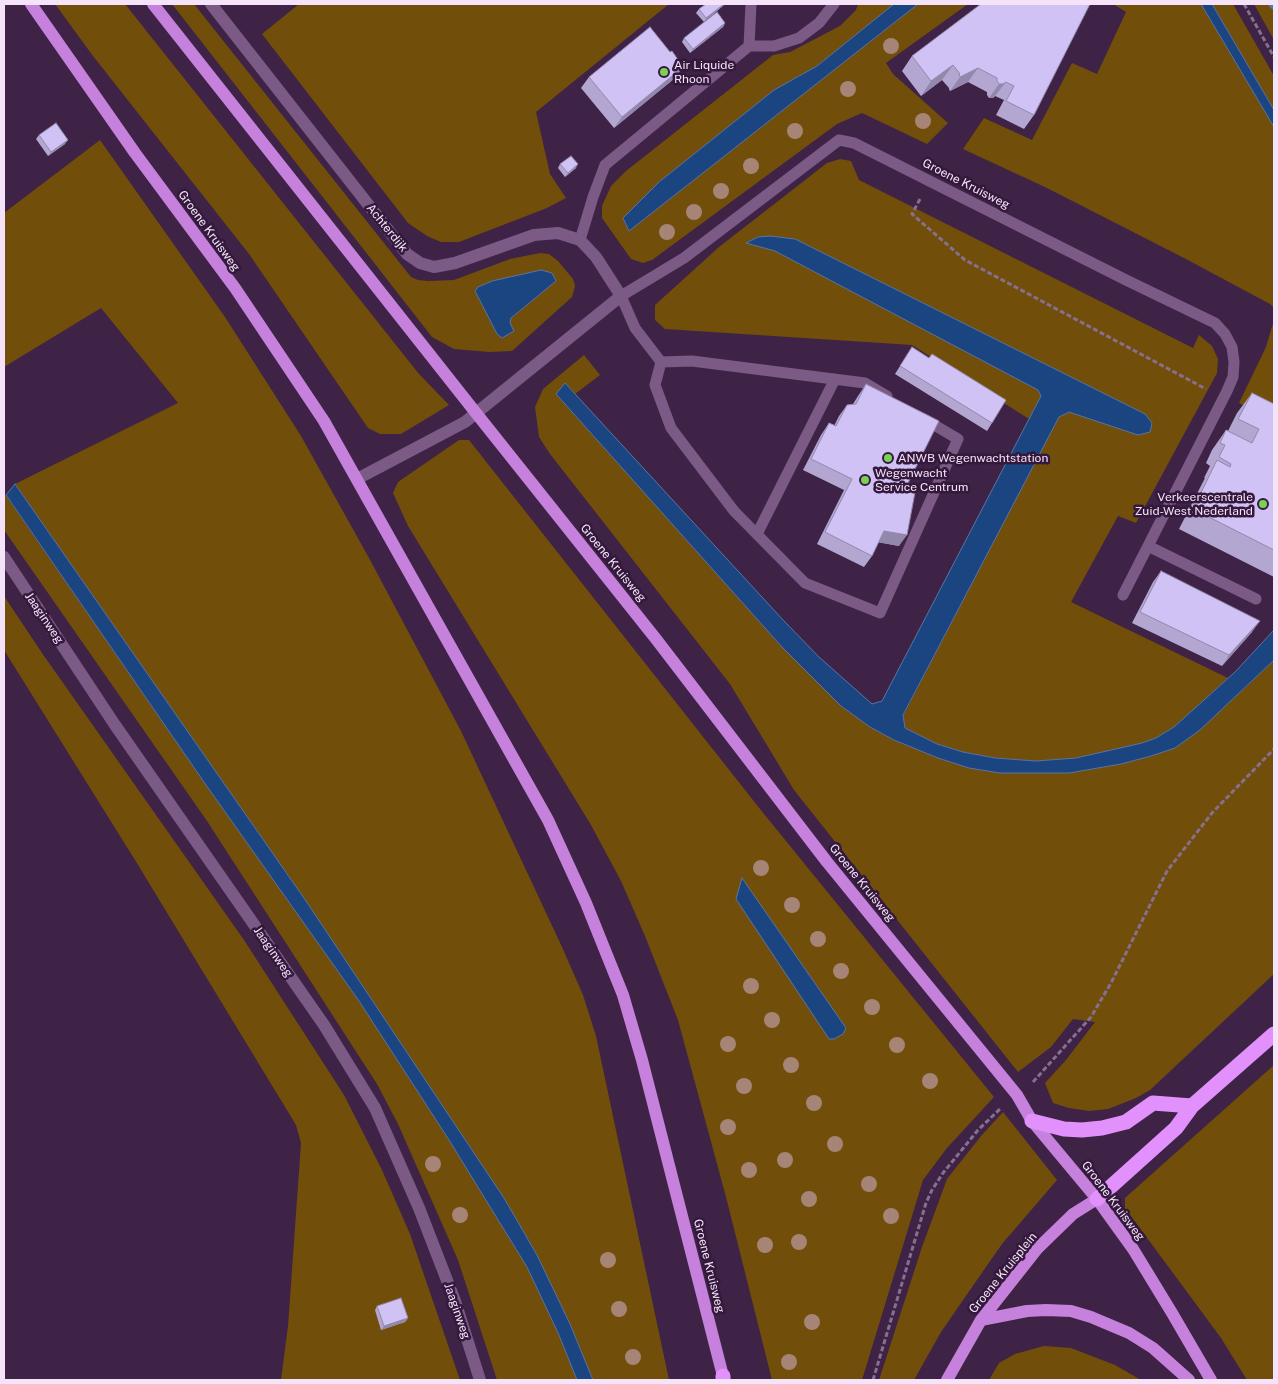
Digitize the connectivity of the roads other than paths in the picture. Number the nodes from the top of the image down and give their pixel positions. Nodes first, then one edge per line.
1 (31, 4) edge
2 (153, 4) edge
3 (211, 4) edge
4 (751, 4) edge
5 (834, 4) edge
6 (748, 46) junction
7 (580, 240) junction
8 (621, 296) junction
9 (660, 362) junction
10 (835, 379) junction
11 (899, 404) edge
12 (476, 413) junction
13 (916, 414) edge
14 (357, 480) junction
15 (757, 534) junction
16 (1148, 546) junction
17 (4, 557) edge
18 (1123, 594) dead end
19 (1256, 599) dead end
20 (1274, 1034) edge
21 (1192, 1106) junction
22 (1032, 1121) junction
23 (1097, 1199) junction
24 (981, 1320) junction
25 (723, 1379) edge
26 (480, 1380) edge
27 (947, 1380) edge
28 (1190, 1380) edge
29 (1211, 1380) edge

1 - 14 main road, Groene Kruisweg
2 - 12 main road, Groene Kruisweg
3 - 7 street, Achterdijk
4 - 6 lane
5 - 6 lane
6 - 7 lane
7 - 8 street
8 - 9 lane
8 - 12 street, Groene Kruisweg
8 - 16 lane, Groene Kruisweg
9 - 10 lane
9 - 15 lane
10 - 11 lane
10 - 15 lane
12 - 14 street, Groene Kruisweg
12 - 22 main road, Groene Kruisweg
13 - 15 lane
14 - 25 main road, Groene Kruisweg
16 - 18 lane, Groene Kruisweg
16 - 19 lane
17 - 26 street, Jaaginweg
20 - 21 highway
21 - 22 highway
21 - 23 highway
22 - 23 main road, Groene Kruisweg
23 - 24 main road, Groene Kruisplein
23 - 29 main road, Groene Kruisweg
24 - 27 main road, Groene Kruisplein
24 - 28 main road

